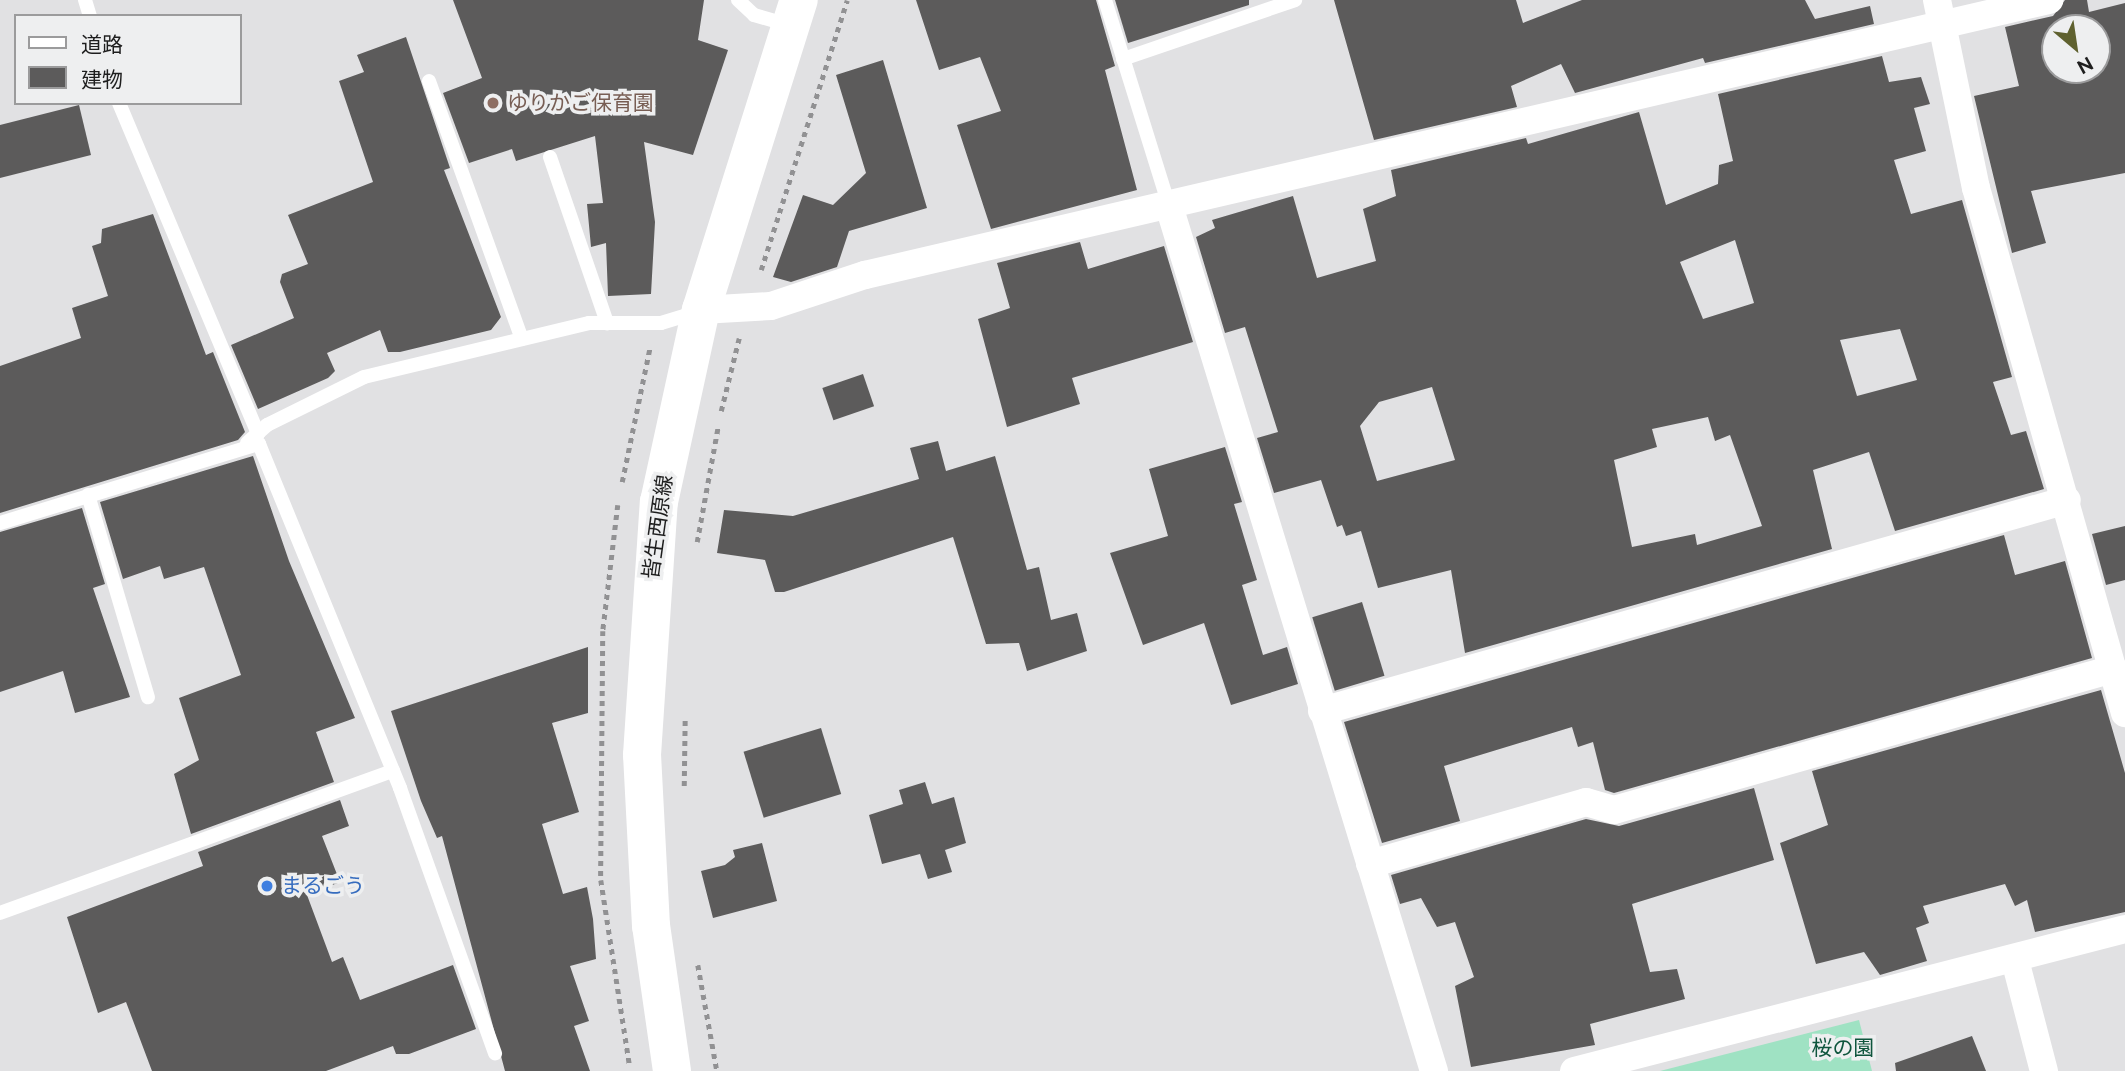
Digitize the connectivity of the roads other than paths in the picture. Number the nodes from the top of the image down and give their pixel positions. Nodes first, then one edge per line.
1 (738, 0) edge
2 (1105, 0) edge
3 (1295, 0) edge
4 (2049, 0) edge
5 (1940, 12) edge
6 (795, 13) edge
7 (1124, 59) junction
8 (429, 81) dead end
9 (120, 105) edge
10 (550, 157) dead end
11 (1169, 206) junction
12 (701, 310) junction
13 (607, 323) junction
14 (522, 339) junction
15 (253, 438) junction
16 (88, 495) junction
17 (2067, 500) junction
18 (0, 523) edge
19 (2113, 669) junction
20 (148, 697) dead end
21 (1322, 711) junction
22 (2125, 713) edge
23 (393, 771) junction
24 (1370, 864) junction
25 (0, 913) edge
26 (2125, 929) edge
27 (2015, 960) junction
28 (495, 1053) dead end
29 (672, 1071) edge
30 (1434, 1071) edge
31 (1574, 1071) edge
32 (2044, 1071) edge

1 - 6 lane
2 - 7 lane
3 - 7 lane
4 - 5 street
5 - 11 street
5 - 17 street
6 - 12 main road, 皆生西原線
7 - 11 lane
8 - 14 lane
9 - 15 lane
10 - 13 lane
11 - 12 street
11 - 21 street
12 - 13 lane
12 - 29 main road, 皆生西原線
13 - 14 lane
14 - 15 lane
15 - 16 lane
15 - 23 lane
16 - 18 lane
16 - 20 lane
17 - 19 street
17 - 21 street
19 - 22 street
19 - 24 street
21 - 24 street
23 - 25 lane
23 - 28 lane
24 - 30 street
26 - 27 street
27 - 31 street
27 - 32 street

